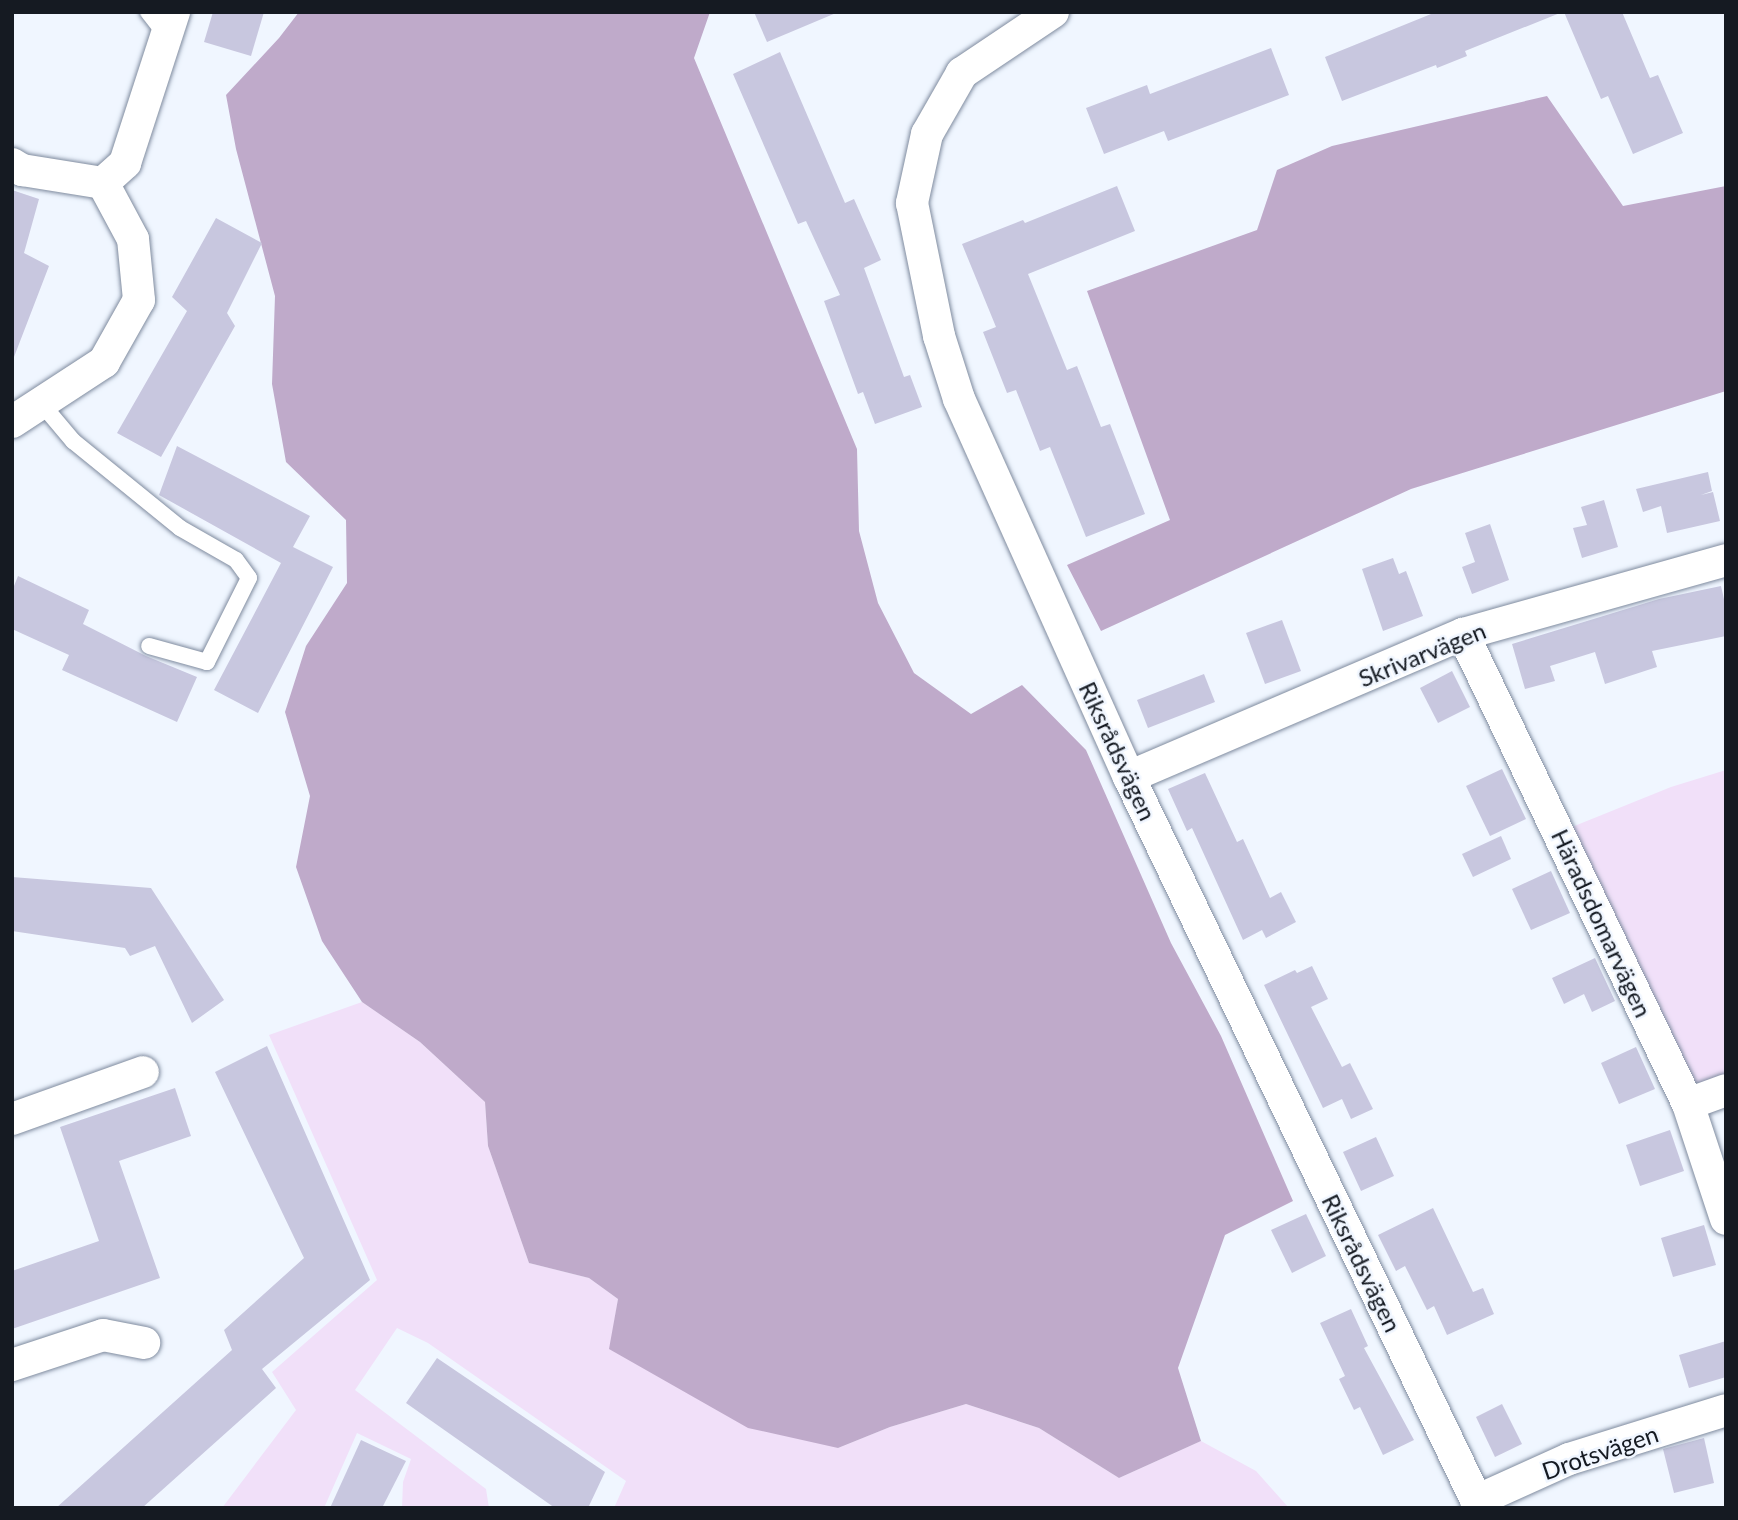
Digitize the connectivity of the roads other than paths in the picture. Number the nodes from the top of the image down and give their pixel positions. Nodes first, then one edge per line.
1 (1053, 12) edge
2 (163, 20) edge
3 (12, 164) edge
4 (103, 183) junction
5 (41, 403) junction
6 (12, 422) edge
7 (1726, 560) edge
8 (1463, 634) junction
9 (149, 646) dead end
10 (1129, 777) junction
11 (143, 1072) dead end
12 (1726, 1090) edge
13 (1688, 1104) junction
14 (12, 1119) edge
15 (1726, 1219) edge
16 (144, 1343) dead end
17 (12, 1365) edge
18 (1726, 1410) edge
19 (1478, 1504) edge

1 - 10 street, Riksrådsvägen
2 - 4 street
3 - 4 street
4 - 5 street
5 - 6 street
5 - 9 lane
7 - 8 street, Skrivarvägen
8 - 10 street, Skrivarvägen
8 - 13 street, Häradsdomarvägen
10 - 19 street, Riksrådsvägen
11 - 14 street
12 - 13 street
13 - 15 street, Häradsdomarvägen
16 - 17 street
18 - 19 street, Drotsvägen

